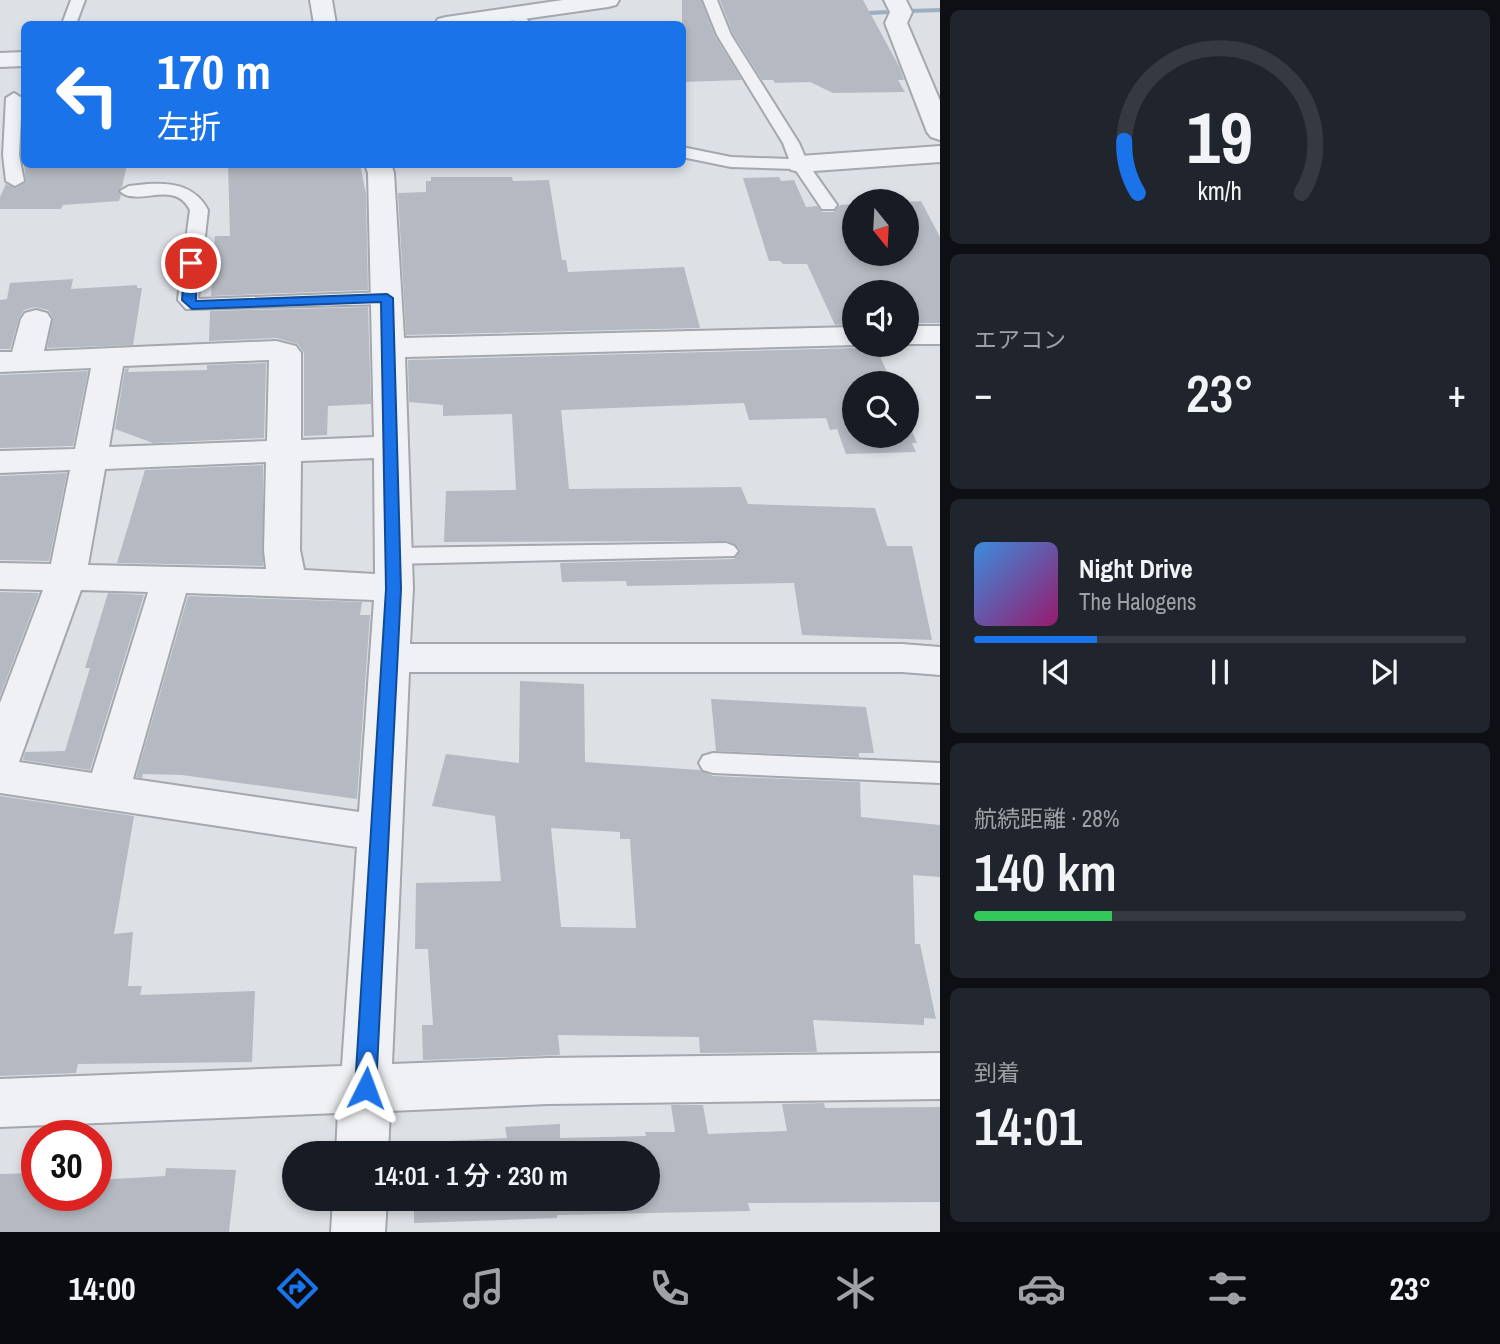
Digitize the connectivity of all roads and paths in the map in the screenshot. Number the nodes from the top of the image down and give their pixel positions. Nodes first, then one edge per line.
1 (78, 0) edge
2 (321, 0) edge
3 (608, 0) edge
4 (710, 0) edge
5 (895, 0) edge
6 (520, 19) edge
7 (70, 21) edge
8 (324, 21) edge
9 (490, 21) edge
10 (0, 60) edge
11 (21, 60) edge
12 (13, 98) edge
13 (940, 132) edge
14 (686, 153) edge
15 (940, 154) edge
16 (800, 164) junction
17 (379, 168) edge
18 (15, 181) dead end
19 (129, 191) dead end
20 (828, 205) dead end
21 (387, 298) junction
22 (36, 319) dead end
23 (919, 335) edge
24 (940, 335) edge
25 (842, 336) edge
26 (389, 348) junction
27 (109, 358) junction
28 (13, 361) edge
29 (391, 447) junction
30 (284, 450) junction
31 (91, 459) junction
32 (0, 462) edge
33 (726, 551) dead end
34 (393, 572) junction
35 (0, 576) edge
36 (67, 576) junction
37 (171, 579) junction
38 (287, 582) junction
39 (389, 658) junction
40 (940, 661) edge
41 (0, 759) edge
42 (713, 763) dead end
43 (940, 773) edge
44 (0, 776) edge
45 (108, 792) junction
46 (379, 833) junction
47 (940, 1076) edge
48 (366, 1088) junction
49 (0, 1103) edge
50 (363, 1141) edge
51 (359, 1211) edge
52 (358, 1232) edge

1 - 7 lane
2 - 8 street
3 - 6 street
4 - 16 lane
5 - 13 street
6 - 9 street
10 - 11 street
12 - 18 lane
14 - 16 lane
15 - 16 street
16 - 20 lane
17 - 21 street
19 - 21 lane
21 - 26 street
22 - 28 street
23 - 24 street
25 - 26 street
26 - 29 street
27 - 28 street
27 - 30 street
27 - 31 street
29 - 30 street
29 - 34 street
30 - 31 street
30 - 38 street
31 - 32 street
31 - 36 street
33 - 34 lane
34 - 38 street
34 - 39 street
35 - 36 street
36 - 37 street
36 - 41 street
37 - 38 street
37 - 45 street
39 - 40 street
39 - 46 street
42 - 43 lane
44 - 45 street
45 - 46 street
46 - 48 street
47 - 48 street
48 - 49 street
48 - 50 street
51 - 52 street

